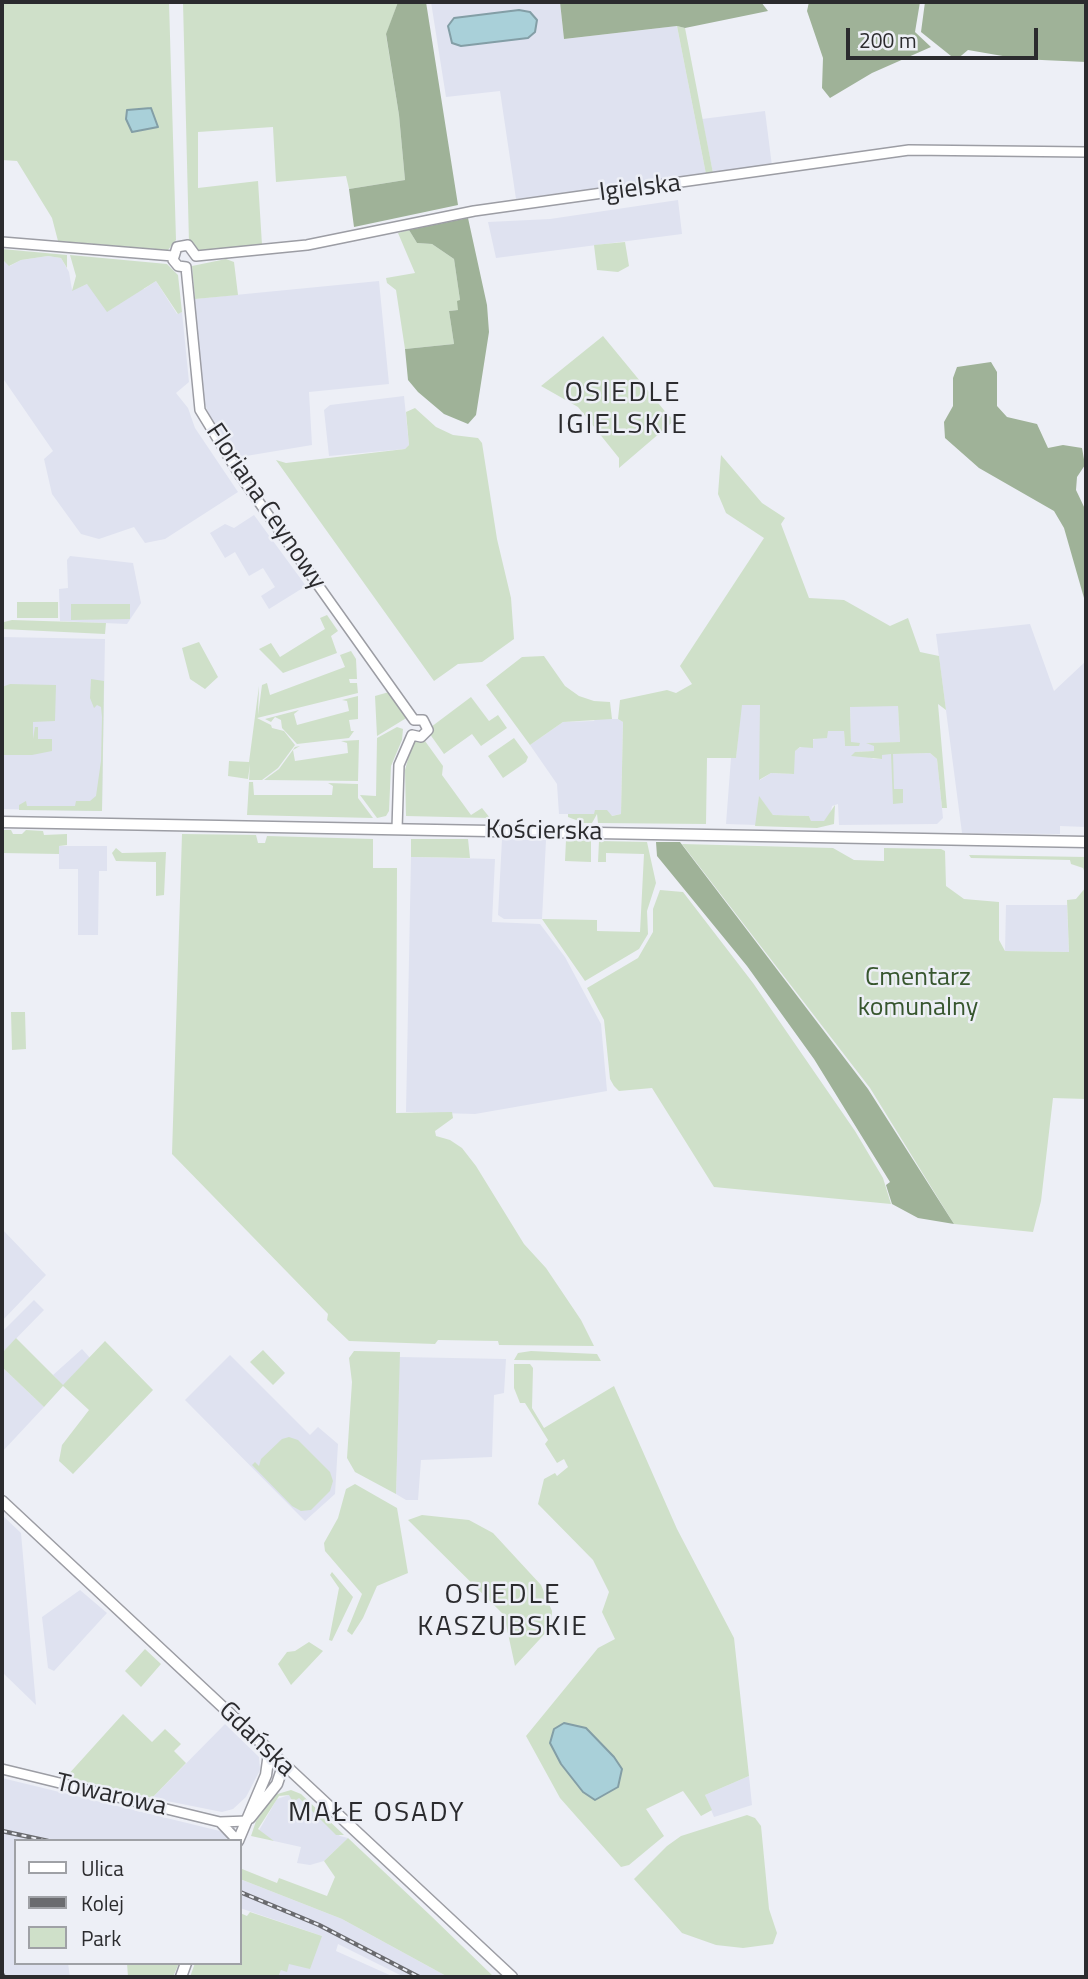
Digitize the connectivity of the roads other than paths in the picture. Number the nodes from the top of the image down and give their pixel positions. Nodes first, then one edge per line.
1 (1086, 152) edge
2 (2, 242) edge
3 (173, 256) junction
4 (196, 256) junction
5 (186, 267) junction
6 (414, 720) junction
7 (412, 736) junction
8 (2, 822) edge
9 (397, 829) junction
10 (1086, 842) edge
11 (2, 1501) edge
12 (269, 1753) junction
13 (283, 1766) junction
14 (2, 1769) edge
15 (266, 1775) junction
16 (298, 1780) junction
17 (277, 1784) junction
18 (247, 1821) junction
19 (220, 1822) junction
20 (236, 1839) edge
21 (239, 1839) edge
22 (512, 1977) edge

1 - 4 street, Igielska
2 - 3 street
3 - 4 street
3 - 5 street
4 - 5 street
5 - 6 street, Floriana Ceynowy
6 - 7 street
6 - 7 street
7 - 9 street
8 - 9 main road, Kościerska
9 - 10 main road, Kościerska
11 - 12 main road, Gdańska
12 - 13 main road, Gdańska
12 - 15 main road
13 - 15 main road
13 - 16 main road, Gdańska
13 - 17 main road
14 - 19 street, Towarowa
15 - 18 main road
16 - 17 main road
16 - 22 main road, Gdańska
17 - 18 main road
18 - 19 street, Towarowa
18 - 21 main road
19 - 20 street

